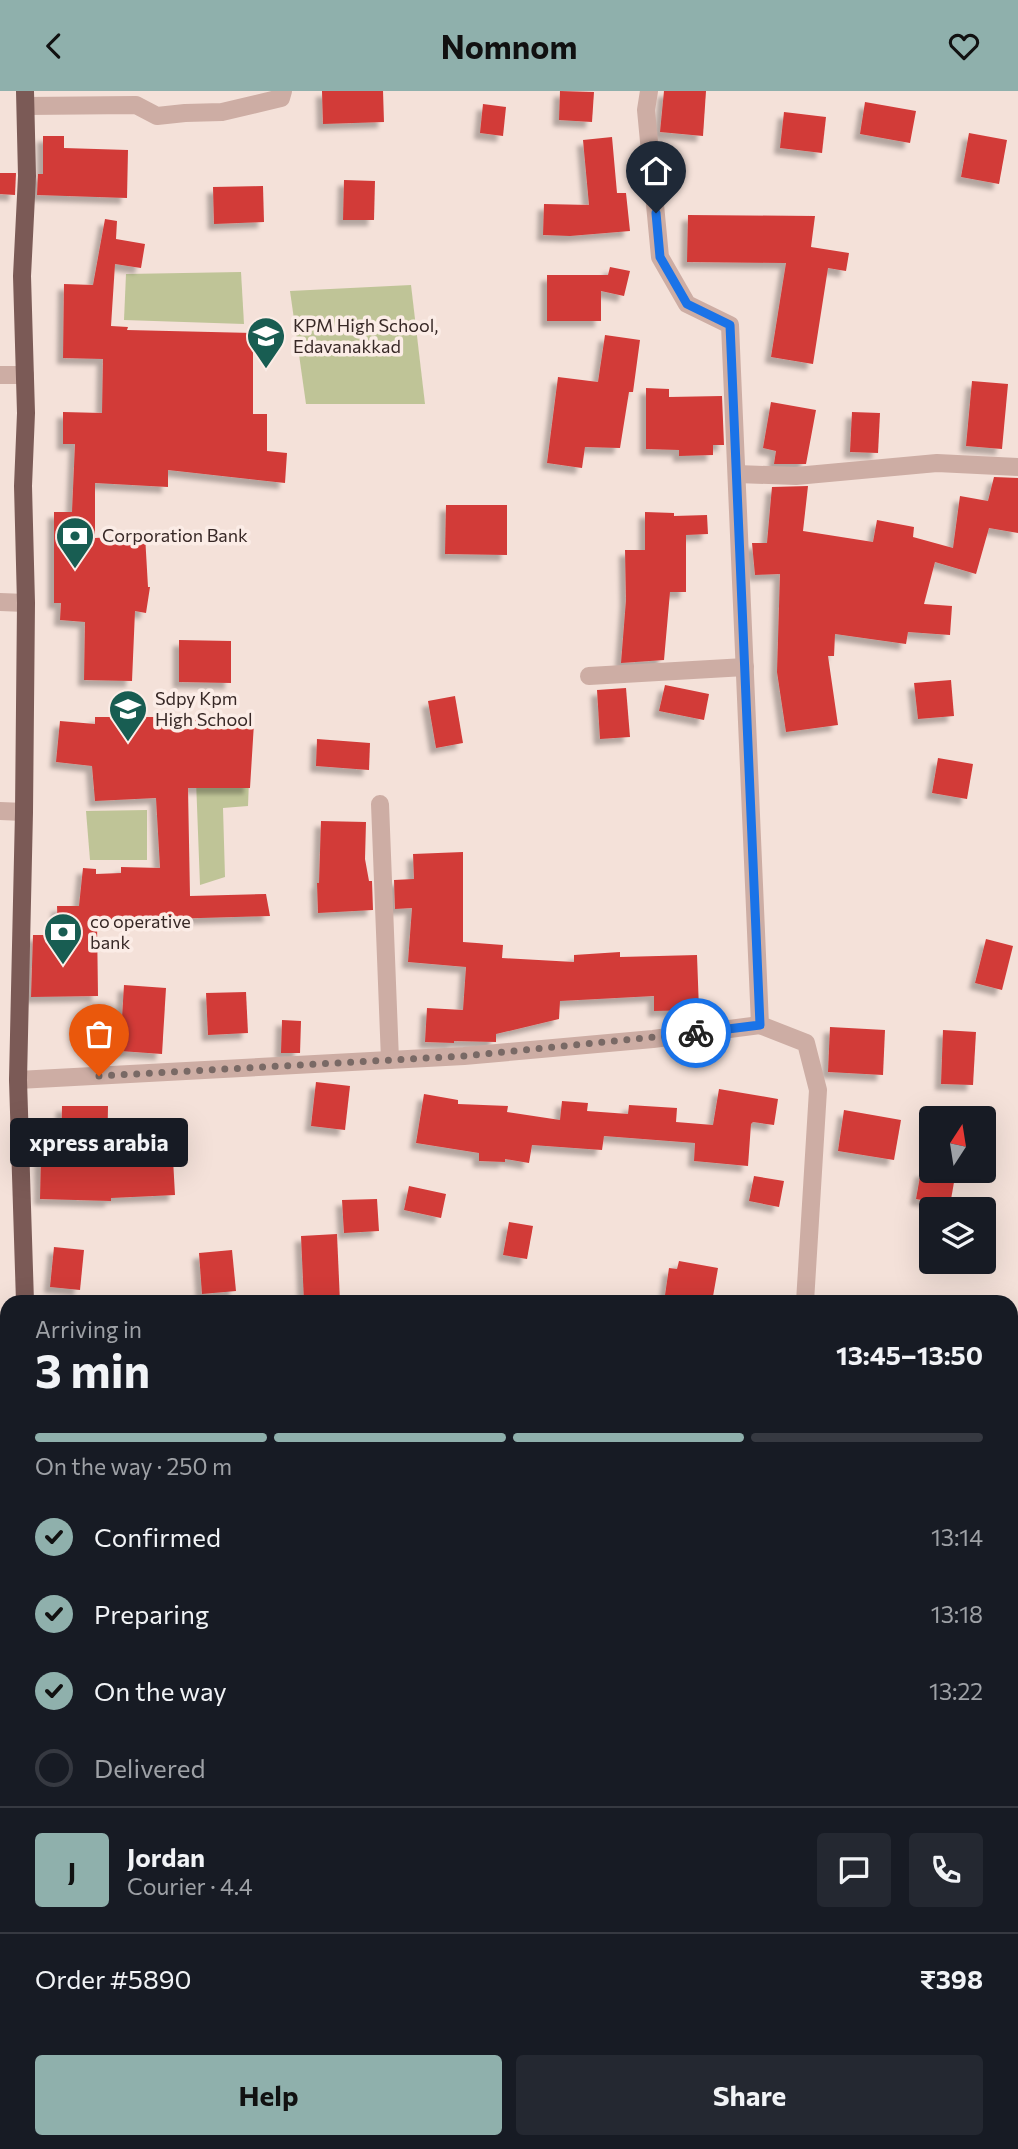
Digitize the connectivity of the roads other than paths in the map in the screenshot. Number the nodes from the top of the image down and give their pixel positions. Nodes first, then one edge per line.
1 (284, 91) edge
2 (649, 91) edge
3 (25, 99) edge
4 (0, 375) edge
5 (25, 375) junction
6 (1018, 467) edge
7 (737, 474) junction
8 (0, 601) edge
9 (26, 603) junction
10 (745, 667) junction
11 (589, 676) dead end
12 (380, 804) dead end
13 (0, 811) edge
14 (24, 812) junction
15 (760, 1025) junction
16 (390, 1060) junction
17 (18, 1080) junction
18 (25, 1295) edge
19 (805, 1295) edge

1 - 3 street
2 - 7 street
3 - 5 main road
4 - 5 street
5 - 9 main road
6 - 7 street
7 - 10 street
8 - 9 street
9 - 14 main road
10 - 11 street
10 - 15 street
12 - 16 street
13 - 14 street
14 - 17 main road
15 - 16 street
15 - 19 street
16 - 17 street
17 - 18 main road

